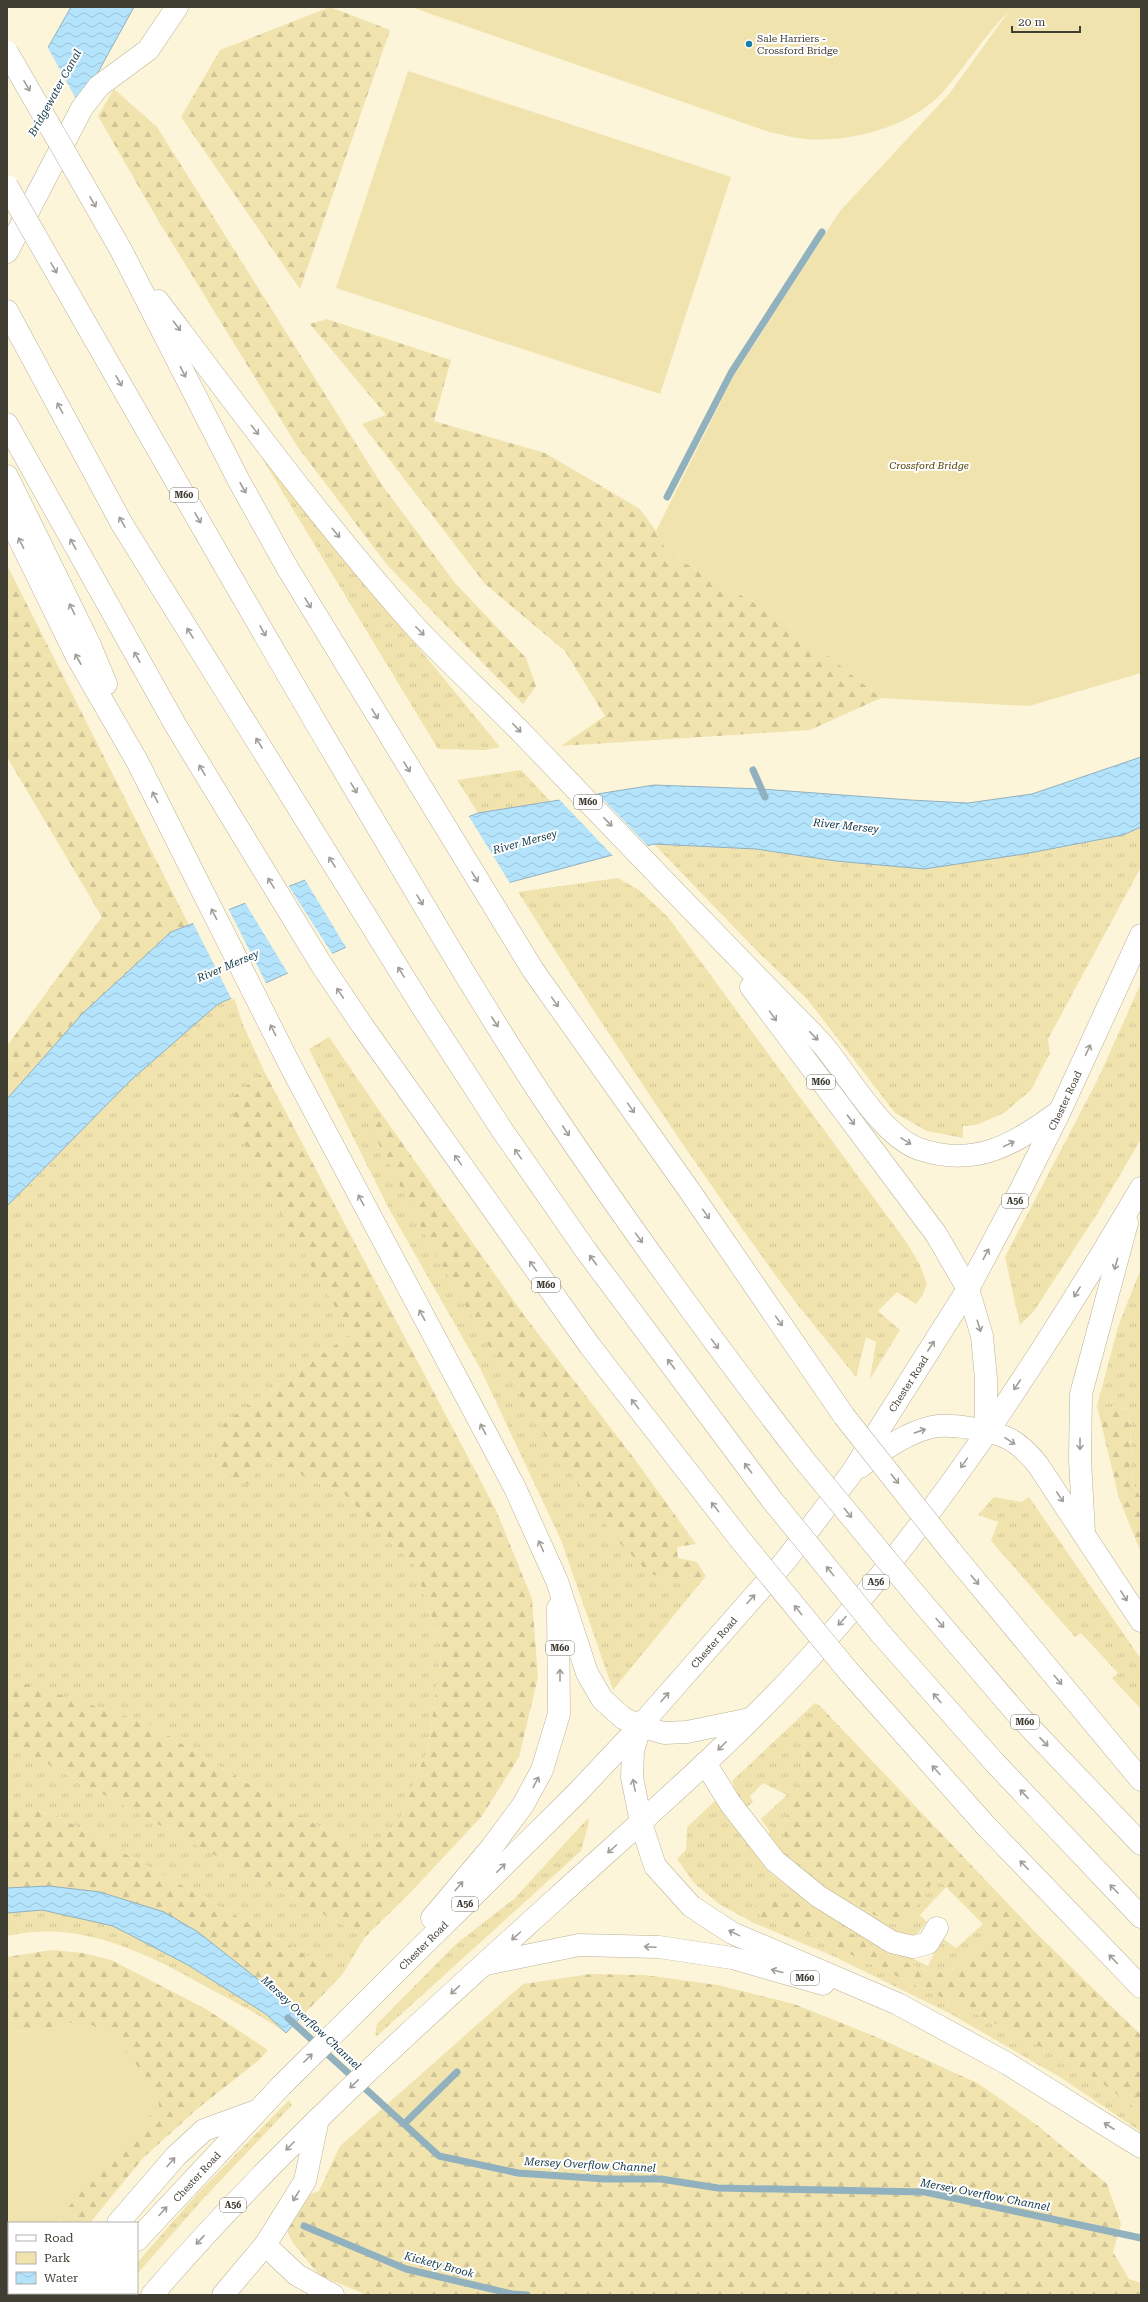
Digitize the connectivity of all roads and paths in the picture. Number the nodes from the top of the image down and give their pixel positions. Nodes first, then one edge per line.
1 (176, 7) edge
2 (7, 52) edge
3 (7, 186) edge
4 (121, 250) junction
5 (7, 252) edge
6 (7, 311) edge
7 (7, 424) edge
8 (7, 476) edge
9 (7, 514) edge
10 (137, 761) junction
11 (708, 928) junction
12 (1141, 935) edge
13 (1060, 1111) junction
14 (1138, 1193) edge
15 (968, 1289) junction
16 (986, 1431) junction
17 (851, 1474) junction
18 (1084, 1533) junction
19 (557, 1581) junction
20 (1141, 1621) edge
21 (750, 1719) junction
22 (640, 1726) junction
23 (705, 1763) junction
24 (1141, 1780) edge
25 (641, 1823) junction
26 (1141, 1844) edge
27 (1141, 1917) edge
28 (937, 1928) dead end
29 (484, 1964) junction
30 (1141, 1987) edge
31 (353, 2013) junction
32 (1008, 2064) junction
33 (256, 2111) junction
34 (318, 2119) junction
35 (1141, 2147) edge
36 (119, 2222) edge
37 (138, 2239) edge
38 (265, 2245) junction
39 (152, 2295) edge
40 (224, 2295) edge
41 (333, 2295) edge

1 - 5 main road
2 -> 4 main road, M60, bridge
3 -> 26 main road, M60, bridge
4 -> 11 main road, M60
4 -> 24 main road, M60, bridge
27 -> 6 main road, bridge
30 -> 7 main road, M60, bridge
10 -> 8 main road, M60
10 -> 9 main road, M60
19 -> 10 main road, M60
11 -> 13 main road, M60
11 -> 15 main road, M60
13 -> 12 main road, Chester Road / A56
15 -> 13 main road, Chester Road / A56
14 -> 16 main road, A56
14 -> 18 main road
15 -> 16 main road
17 -> 15 main road, Chester Road / A56
17 -> 16 main road, A56
16 -> 18 main road
16 -> 21 main road, A56
22 -> 17 main road, Chester Road / A56
18 -> 20 main road
19 - 22 main road, M60
31 -> 19 main road, M60
21 - 22 main road
21 -> 23 main road, A56
25 -> 22 main road, A56
31 -> 22 main road, Chester Road / A56
23 - 25 main road, A56
23 - 28 main road
25 -> 29 main road, A56
32 -> 25 main road, M60
32 -> 29 main road, M60
29 -> 34 main road, A56
33 -> 31 main road, Chester Road / A56
35 -> 32 main road, M60
36 -> 33 main road
37 -> 33 main road, Chester Road / A56
34 -> 38 main road
34 -> 39 main road, A56
38 - 40 main road
38 - 41 main road

